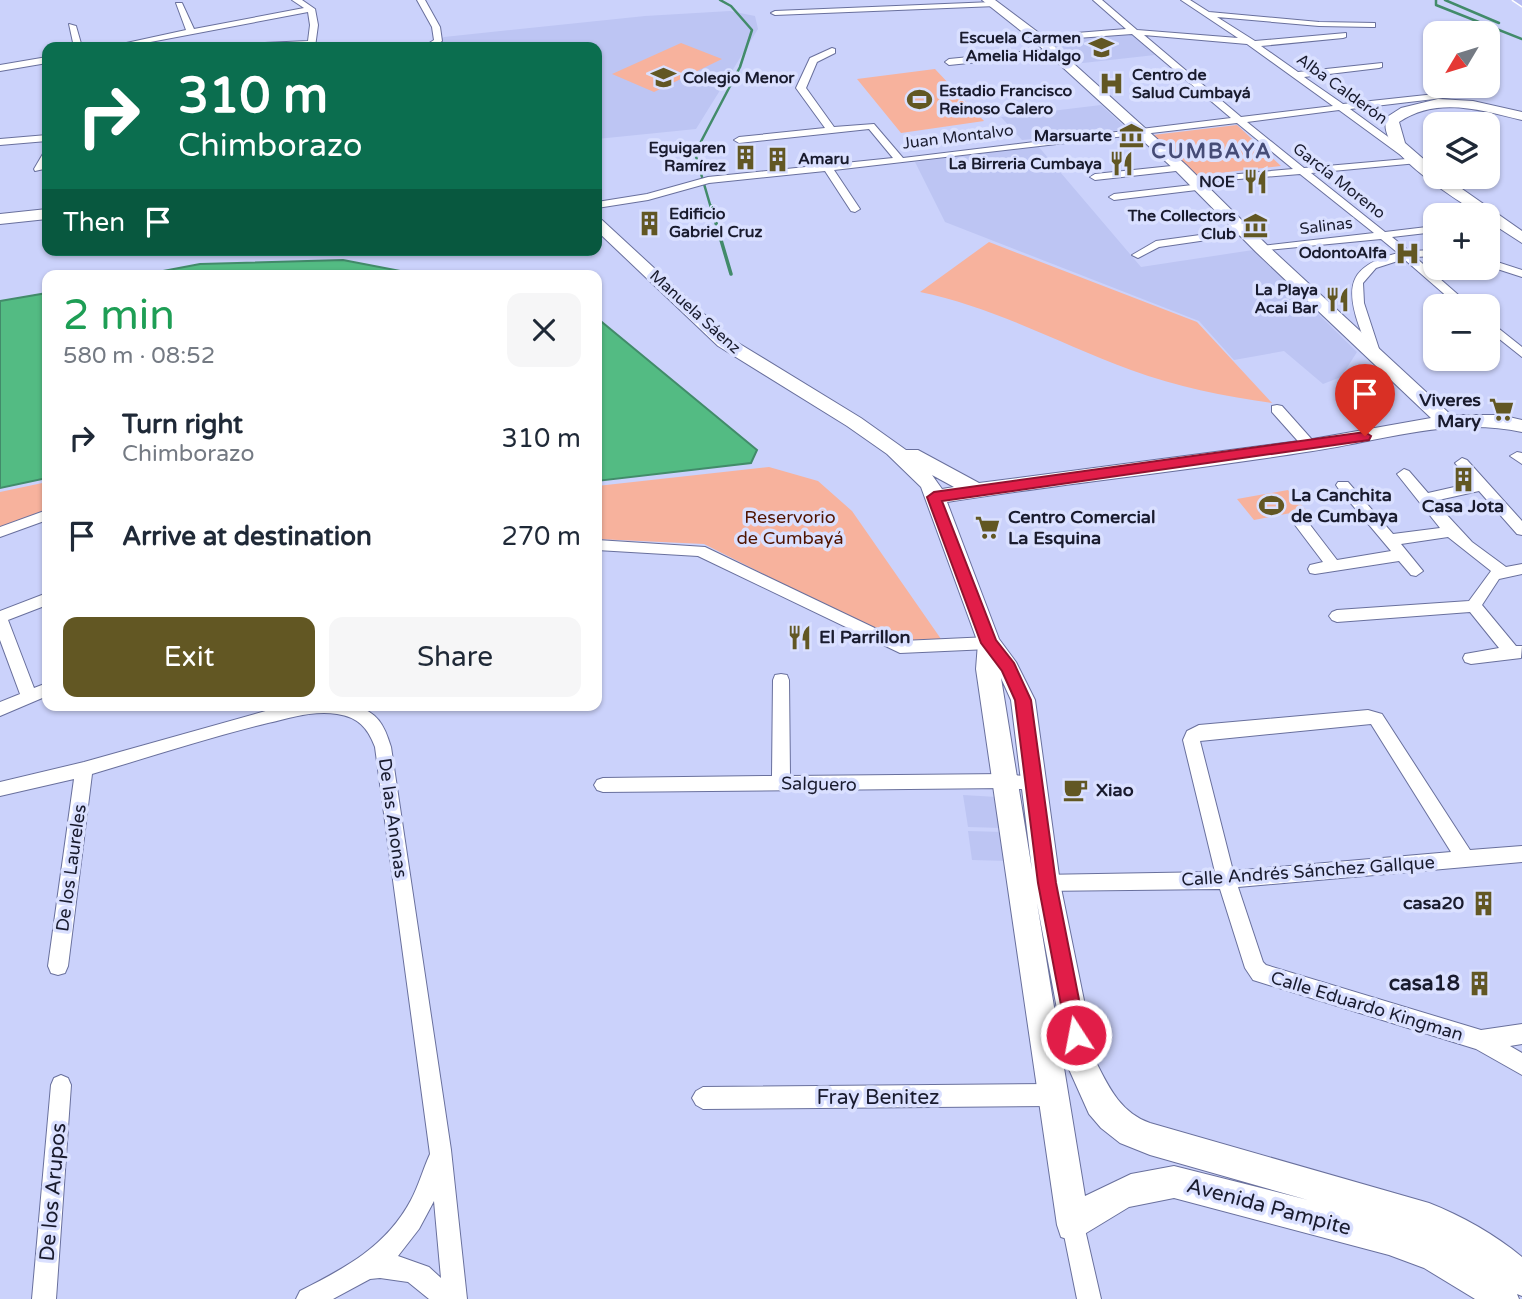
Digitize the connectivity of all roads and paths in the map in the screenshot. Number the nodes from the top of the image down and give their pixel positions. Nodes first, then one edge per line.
1 (296, 0) edge
2 (421, 0) edge
3 (1097, 0) edge
4 (1185, 0) edge
5 (990, 2) edge
6 (179, 5) dead end
7 (311, 9) junction
8 (775, 13) dead end
9 (1209, 13) junction
10 (1372, 25) dead end
11 (72, 26) dead end
12 (191, 31) junction
13 (1137, 33) junction
14 (1343, 35) dead end
15 (1039, 39) junction
16 (77, 42) edge
17 (137, 42) edge
18 (311, 42) edge
19 (436, 42) edge
20 (1252, 42) junction
21 (832, 51) dead end
22 (1053, 51) junction
23 (42, 61) edge
24 (949, 62) dead end
25 (1379, 65) dead end
26 (0, 68) edge
27 (1296, 75) junction
28 (1423, 97) edge
29 (1339, 107) junction
30 (1522, 116) edge
31 (1238, 118) junction
32 (831, 130) junction
33 (1140, 130) junction
34 (42, 138) edge
35 (739, 140) dead end
36 (0, 142) edge
37 (900, 160) junction
38 (1414, 160) junction
39 (42, 163) edge
40 (827, 167) junction
41 (1423, 167) edge
42 (1181, 168) junction
43 (39, 169) dead end
44 (1301, 171) junction
45 (1095, 177) dead end
46 (1198, 184) junction
47 (1452, 189) edge
48 (1114, 197) dead end
49 (1470, 203) edge
50 (602, 204) edge
51 (855, 209) dead end
52 (42, 215) edge
53 (0, 219) edge
54 (1500, 225) edge
55 (602, 228) edge
56 (1423, 230) edge
57 (1244, 232) junction
58 (1383, 235) junction
59 (1522, 238) edge
60 (1262, 250) junction
61 (1423, 254) edge
62 (1138, 255) dead end
63 (1404, 255) junction
64 (1500, 266) edge
65 (1522, 274) edge
66 (1451, 294) edge
67 (1500, 334) edge
68 (1522, 353) edge
69 (1375, 355) junction
70 (1410, 389) junction
71 (1277, 409) dead end
72 (845, 417) junction
73 (1478, 419) junction
74 (1447, 422) junction
75 (1522, 424) edge
76 (1310, 446) junction
77 (1462, 463) dead end
78 (1404, 474) dead end
79 (1343, 485) dead end
80 (1482, 486) junction
81 (976, 490) junction
82 (934, 497) junction
83 (1424, 499) junction
84 (42, 517) edge
85 (1299, 521) dead end
86 (1522, 530) edge
87 (1451, 531) junction
88 (0, 532) edge
89 (1390, 540) junction
90 (602, 545) edge
91 (1401, 555) junction
92 (1334, 566) junction
93 (1315, 569) dead end
94 (1522, 569) edge
95 (1416, 571) dead end
96 (1499, 573) junction
97 (42, 601) edge
98 (1474, 606) junction
99 (1337, 617) dead end
100 (0, 618) edge
101 (989, 643) junction
102 (1517, 653) edge
103 (1471, 658) dead end
104 (781, 680) dead end
105 (42, 691) edge
106 (29, 697) junction
107 (0, 709) edge
108 (291, 711) edge
109 (354, 711) edge
110 (84, 769) junction
111 (1006, 781) junction
112 (781, 783) junction
113 (1035, 783) junction
114 (603, 785) dead end
115 (0, 789) edge
116 (1522, 854) edge
117 (1466, 860) junction
118 (1226, 880) junction
119 (1035, 883) junction
120 (58, 966) dead end
121 (1522, 1034) edge
122 (1481, 1041) junction
123 (1522, 1065) edge
124 (61, 1086) dead end
125 (1092, 1088) junction
126 (1053, 1095) junction
127 (703, 1098) dead end
128 (440, 1150) junction
129 (1211, 1156) junction
130 (1214, 1191) junction
131 (1073, 1225) junction
132 (366, 1269) junction
133 (1522, 1279) edge
134 (44, 1299) edge
135 (308, 1299) edge
136 (444, 1299) edge
137 (455, 1299) edge
138 (1089, 1299) edge
139 (1502, 1299) edge

1 - 7 street
2 - 19 street
3 - 13 street, García Moreno
4 - 9 street, Alba Calderón
5 - 8 street
5 - 15 street
6 - 12 street
7 - 12 street
7 - 18 street
9 - 10 street
9 - 20 street, Alba Calderón
11 - 16 street
12 - 17 street
13 - 15 street
13 - 20 street
13 - 31 street, García Moreno
14 - 20 street
15 - 22 street
20 - 27 street, Alba Calderón
21 - 32 street
22 - 24 street
22 - 33 street
23 - 26 street
25 - 27 street
27 - 29 street, Alba Calderón
28 - 29 street, Juan Montalvo
29 - 31 street, Juan Montalvo
29 - 38 street, Alba Calderón
30 - 38 street
31 - 33 street, Juan Montalvo
31 - 44 street, García Moreno
32 - 35 street
32 - 37 street
33 - 37 street, Juan Montalvo
33 - 42 street
34 - 36 street
37 - 40 street, Juan Montalvo
38 - 41 street
38 - 44 street
39 - 43 street
40 - 50 street, Juan Montalvo
40 - 51 street
42 - 45 street
42 - 46 street
44 - 46 street
44 - 58 street, García Moreno
46 - 48 street
46 - 57 street
47 - 49 street
52 - 53 street
54 - 59 street
55 - 72 street, Manuela Sáenz
56 - 58 street, Salinas
57 - 60 street
57 - 62 street
58 - 60 street, Salinas
58 - 63 street, García Moreno
60 - 69 street
61 - 63 street
63 - 66 street, García Moreno
63 - 69 street
64 - 65 street
67 - 68 street
69 - 70 street
70 - 73 street
70 - 74 street
71 - 76 street
72 - 81 street
72 - 82 street, Manuela Sáenz
73 - 74 street
73 - 75 street
74 - 76 street
76 - 81 street
77 - 80 street
78 - 83 street
79 - 89 street
80 - 83 street
80 - 86 street
81 - 82 street
82 - 101 street, Avenida Pampite
83 - 87 street
84 - 88 street
85 - 92 street
87 - 89 street
87 - 96 street
89 - 91 street
90 - 101 street
91 - 92 street
91 - 95 street
92 - 93 street
94 - 96 street
96 - 98 street
97 - 100 street
98 - 99 street
98 - 102 street
100 - 106 street
101 - 111 street, Avenida Pampite
101 - 113 street, Avenida Pampite
102 - 103 street
104 - 112 street
105 - 106 street
106 - 107 street
108 - 110 street, De las Anonas
109 - 128 street, De las Anonas
110 - 115 street, De las Anonas
110 - 120 street, De los Laureles
111 - 112 street, Salguero
111 - 113 street, Salguero
111 - 119 street, Avenida Pampite
112 - 114 street, Salguero
113 - 119 street, Avenida Pampite
116 - 117 street, Calle Andrés Sánchez Gallque
117 - 118 street, Calle Andrés Sánchez Gallque
117 - 118 street, Calle Eduardo Kingman
118 - 119 street, Calle Andrés Sánchez Gallque
118 - 122 street, Calle Eduardo Kingman
119 - 125 street, Avenida Pampite
119 - 126 street, Avenida Pampite
121 - 122 street
122 - 123 street, Calle Eduardo Kingman
124 - 134 street, De los Arupos
125 - 126 street
125 - 129 street, Avenida Pampite
126 - 127 street, Fray Benitez
126 - 131 street, Avenida Pampite
128 - 132 street
128 - 137 street, De las Anonas
129 - 130 street
129 - 133 street, Avenida Pampite
130 - 131 street, Avenida Pampite
130 - 139 street, Avenida Pampite
131 - 138 street
132 - 135 street
132 - 136 street

